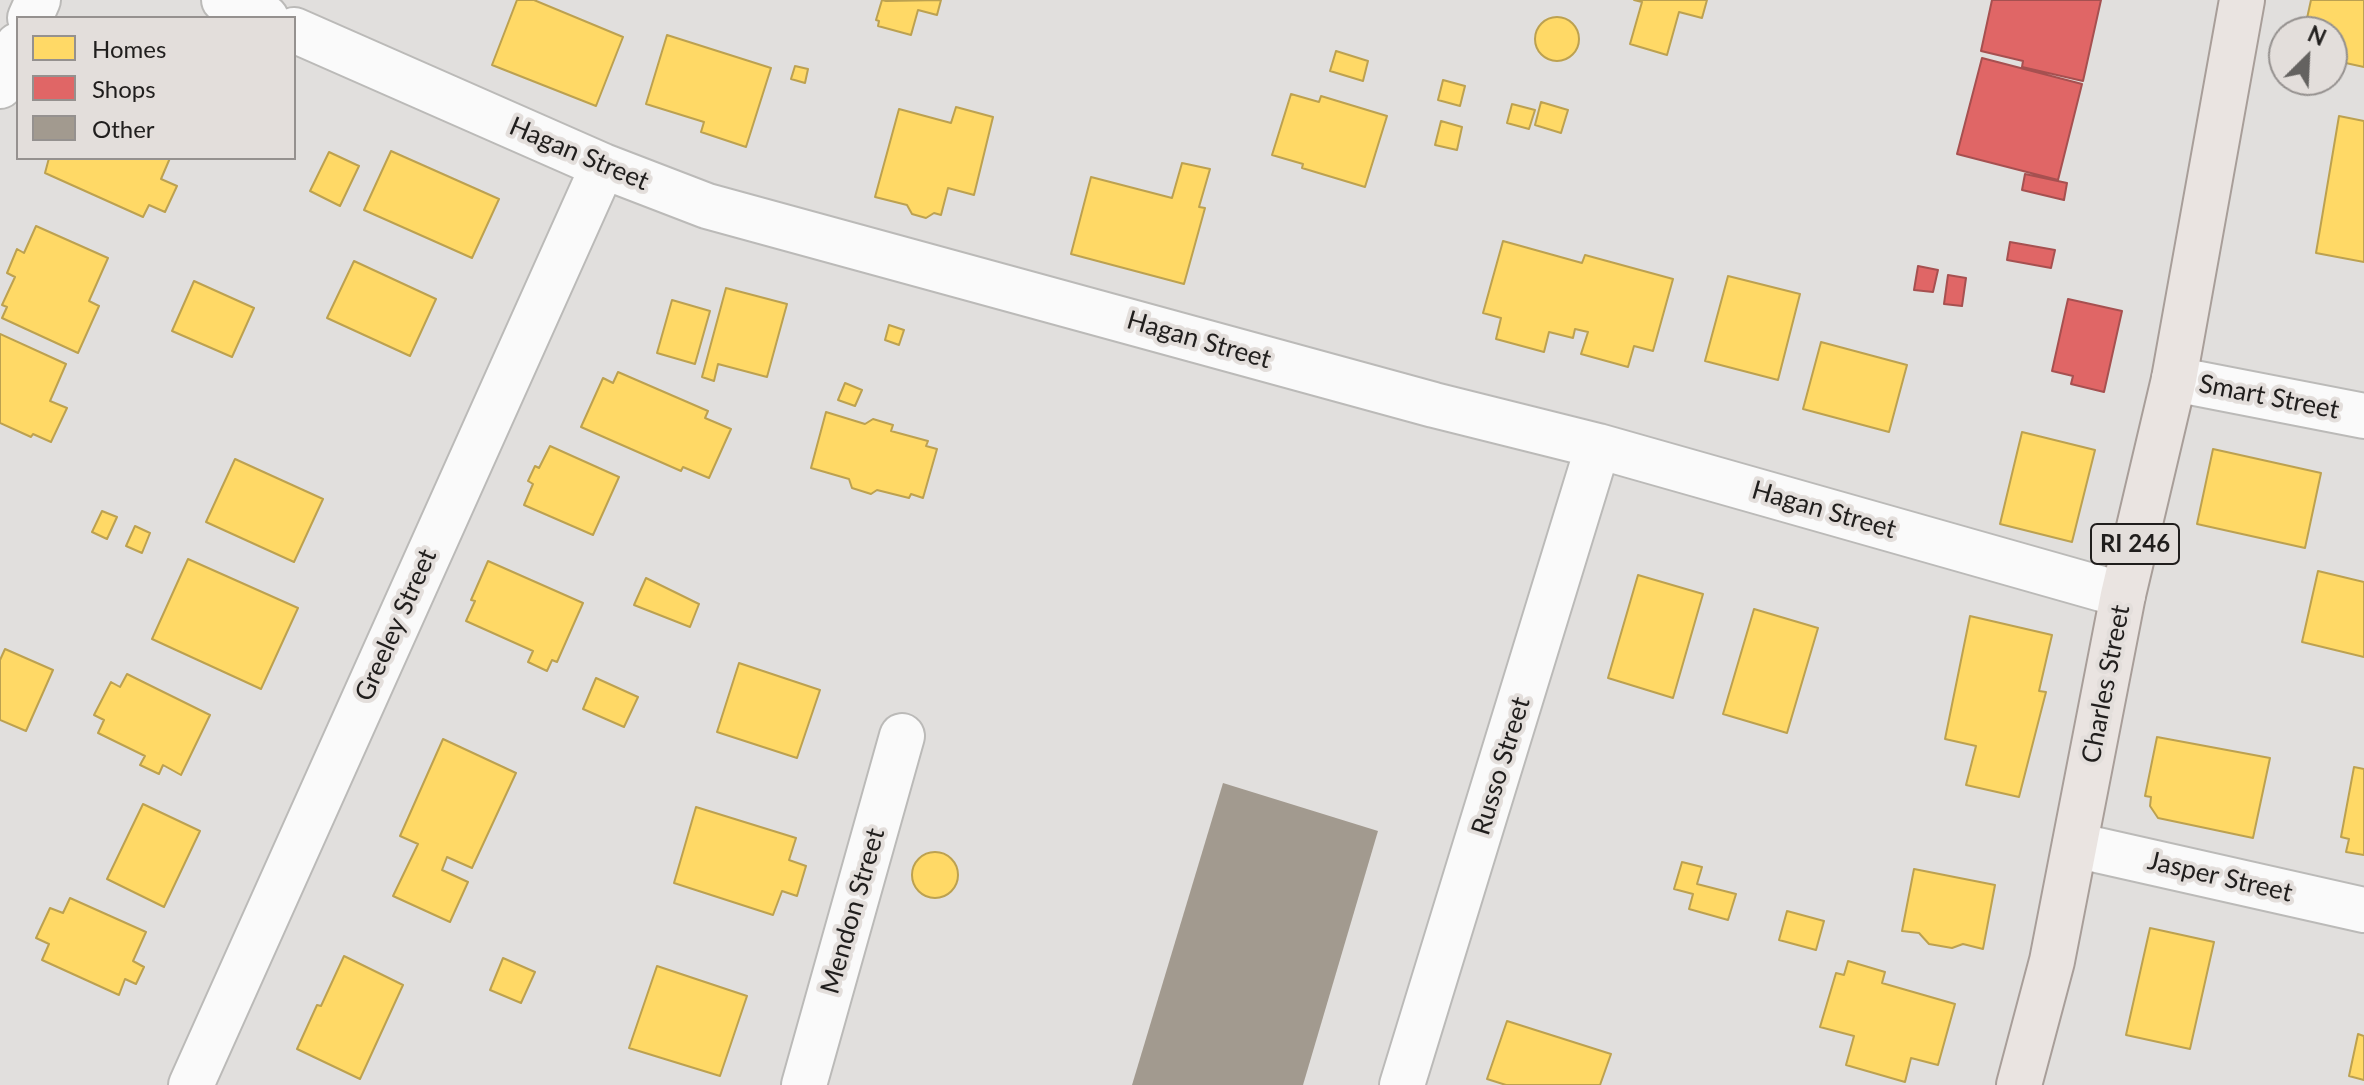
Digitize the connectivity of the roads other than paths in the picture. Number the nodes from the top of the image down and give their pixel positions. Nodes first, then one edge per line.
1 (224, 0) edge
2 (2242, 0) edge
3 (261, 16) edge
4 (296, 31) edge
5 (16, 50) edge
6 (0, 86) edge
7 (603, 166) junction
8 (2174, 379) junction
9 (2364, 416) edge
10 (1598, 446) junction
11 (2123, 595) junction
12 (902, 736) dead end
13 (2075, 845) junction
14 (2364, 910) edge
15 (191, 1085) edge
16 (804, 1085) edge
17 (1402, 1085) edge
18 (2019, 1085) edge

1 - 3 street
2 - 8 main road, Charles Street / RI 246
4 - 7 street, Hagan Street
5 - 6 street
7 - 10 street, Hagan Street
7 - 15 street, Greeley Street
8 - 9 street, Smart Street
8 - 11 main road, Charles Street / RI 246
10 - 11 street, Hagan Street
10 - 17 street, Russo Street
11 - 13 main road, Charles Street / RI 246
12 - 16 street, Mendon Street
13 - 14 street, Jasper Street
13 - 18 main road, Charles Street / RI 246

